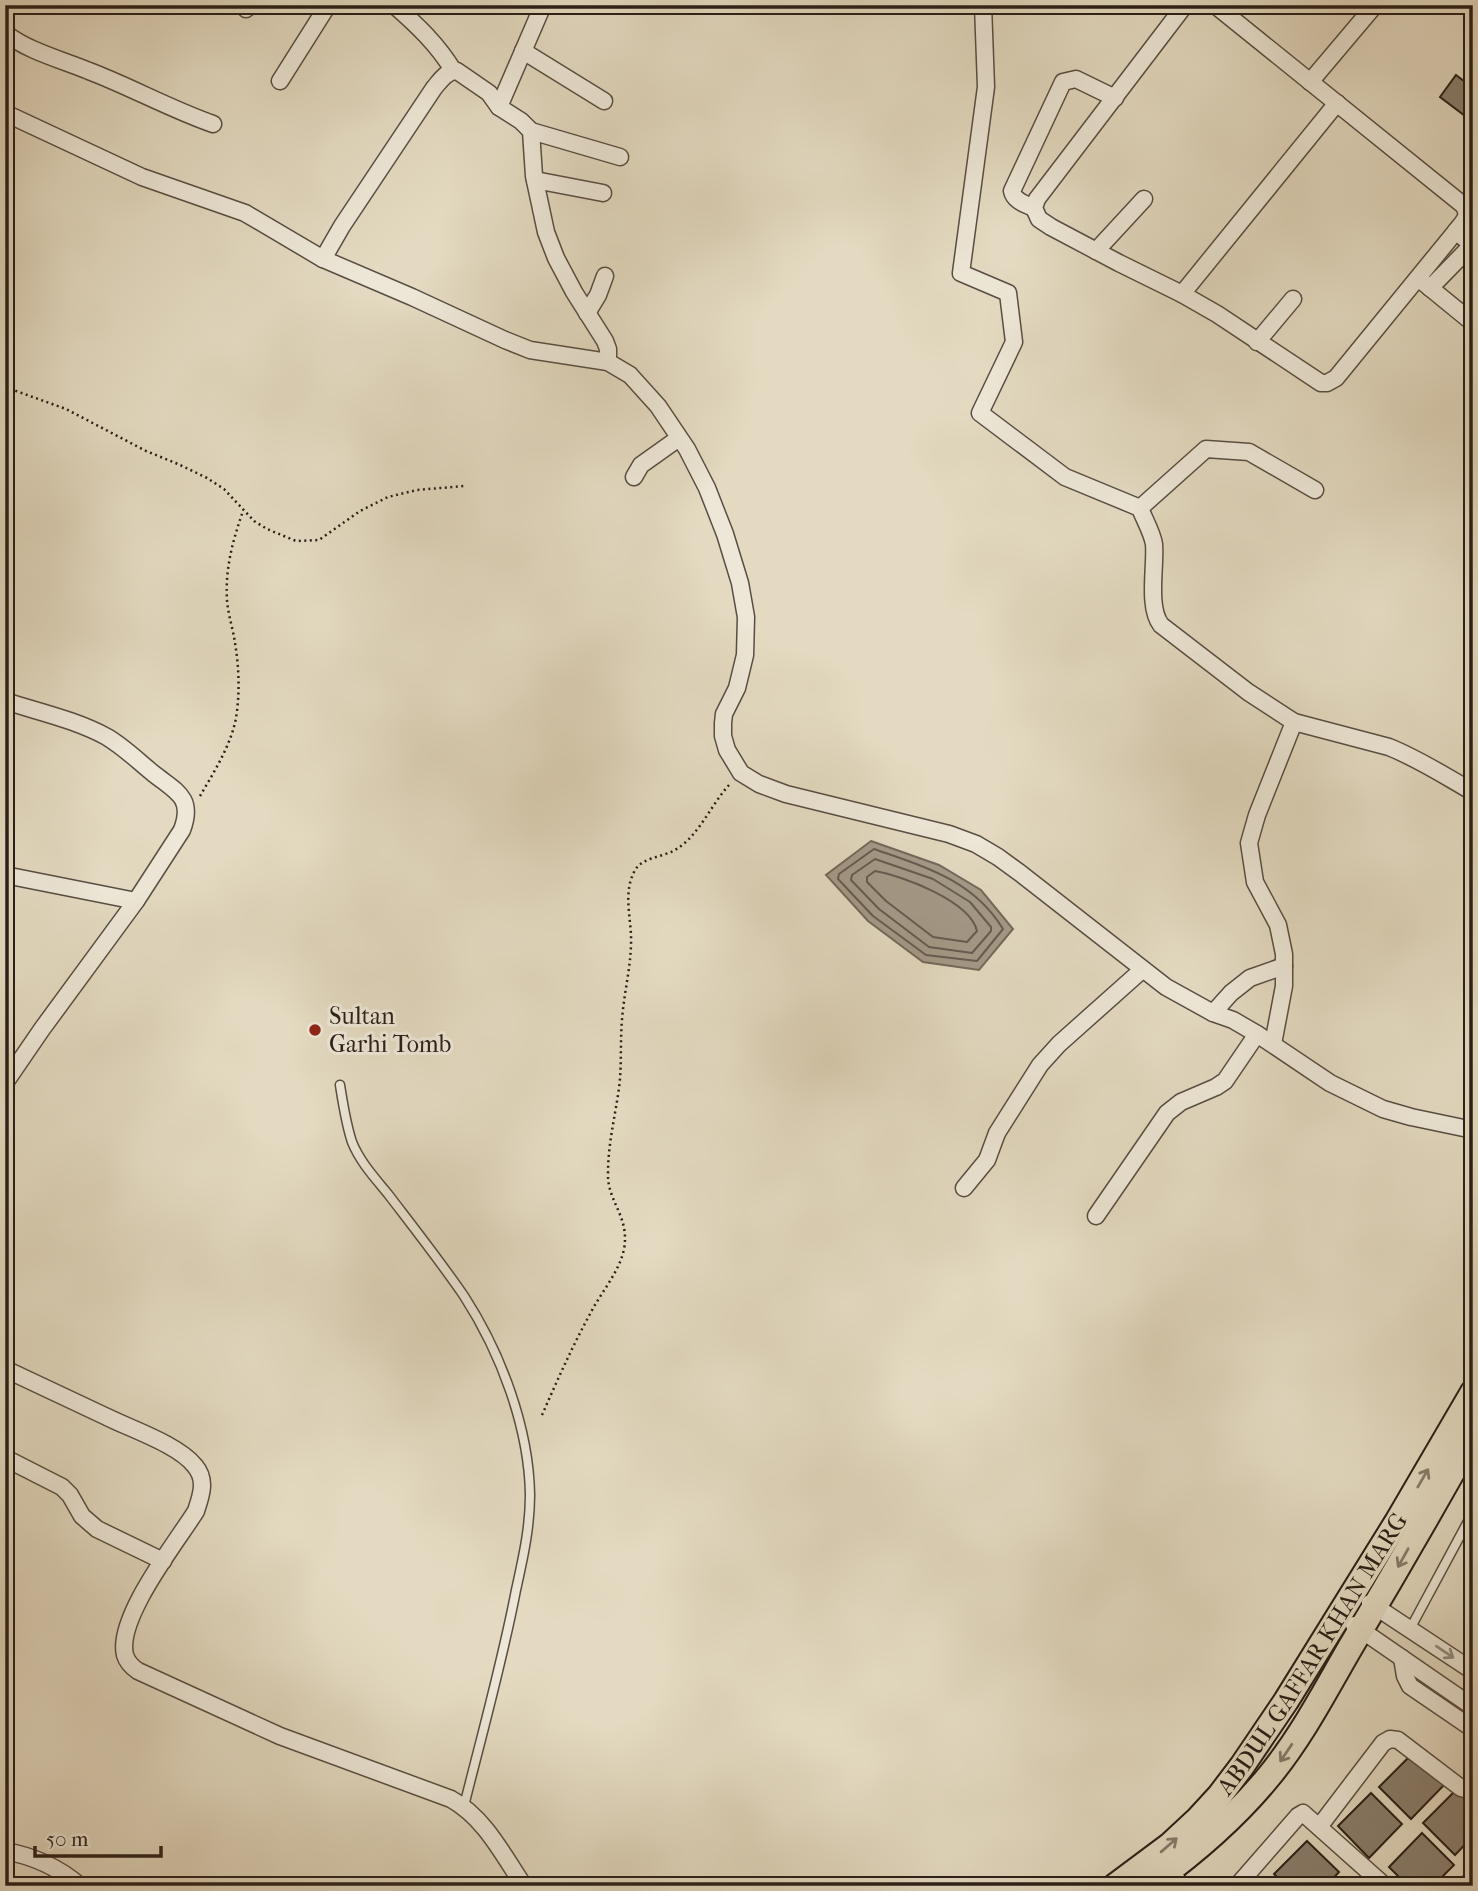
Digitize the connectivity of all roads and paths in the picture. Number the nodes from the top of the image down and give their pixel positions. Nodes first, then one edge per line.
1 (328, 5) edge
2 (394, 5) edge
3 (542, 5) edge
4 (983, 5) edge
5 (1185, 5) edge
6 (1214, 5) edge
7 (1375, 5) edge
8 (5, 33) edge
9 (523, 51) junction
10 (453, 70) junction
11 (280, 81) dead end
12 (1310, 82) junction
13 (1115, 98) junction
14 (604, 101) dead end
15 (1337, 103) junction
16 (499, 107) junction
17 (5, 113) edge
18 (213, 124) dead end
19 (531, 131) junction
20 (621, 157) dead end
21 (535, 180) junction
22 (603, 193) dead end
23 (1144, 199) dead end
24 (1034, 208) junction
25 (1456, 231) junction
26 (1472, 244) edge
27 (1096, 251) junction
28 (323, 259) junction
29 (605, 276) dead end
30 (1424, 283) junction
31 (1182, 294) junction
32 (1293, 299) dead end
33 (587, 313) junction
34 (1473, 323) edge
35 (1257, 342) junction
36 (608, 362) junction
37 (5, 387) edge
38 (679, 438) junction
39 (634, 477) dead end
40 (464, 486) dead end
41 (1315, 490) dead end
42 (1140, 508) junction
43 (243, 511) junction
44 (5, 701) edge
45 (1294, 722) junction
46 (740, 773) junction
47 (1473, 792) edge
48 (187, 817) junction
49 (5, 875) edge
50 (136, 901) junction
51 (1284, 966) junction
52 (1142, 970) junction
53 (1213, 1013) junction
54 (1257, 1034) junction
55 (1273, 1044) junction
56 (5, 1083) edge
57 (340, 1085) dead end
58 (1473, 1130) edge
59 (964, 1188) dead end
60 (1096, 1216) dead end
61 (5, 1369) edge
62 (1473, 1392) edge
63 (542, 1415) dead end
64 (1473, 1435) edge
65 (5, 1458) edge
66 (1473, 1513) edge
67 (163, 1561) junction
68 (1353, 1592) junction
69 (1376, 1606) junction
70 (1339, 1615) junction
71 (1362, 1629) junction
72 (1410, 1629) junction
73 (1402, 1658) junction
74 (1473, 1671) edge
75 (1473, 1707) edge
76 (1473, 1729) edge
77 (1473, 1791) edge
78 (464, 1806) junction
79 (1319, 1827) junction
80 (5, 1851) edge
81 (1175, 1878) edge
82 (80, 1886) edge
83 (524, 1886) edge
84 (1115, 1886) edge
85 (1148, 1886) edge
86 (1237, 1886) edge
87 (1385, 1886) edge

1 - 11 street
2 - 10 street
3 - 9 street
4 - 42 street
5 - 13 street
6 - 12 street
7 - 12 street
8 - 18 street
9 - 14 street
9 - 16 street
10 - 16 street
10 - 28 street
12 - 15 street
13 - 24 street
13 - 24 street
15 - 25 street
15 - 31 street
16 - 19 street
17 - 28 street
19 - 20 street
19 - 21 street
21 - 22 street
21 - 33 street
23 - 27 street
24 - 27 street
25 - 26 street
25 - 30 street
26 - 30 street
27 - 31 street
28 - 36 street
29 - 33 street
30 - 34 street
30 - 35 street
31 - 35 street
32 - 35 street
33 - 36 street
36 - 38 street
37 - 43 path
38 - 39 street
38 - 46 street
40 - 43 path
41 - 42 street
42 - 45 street
43 - 48 path
44 - 48 street
45 - 47 street
45 - 51 street
46 - 52 street
46 - 63 path
48 - 50 street
49 - 50 street
50 - 56 street
51 - 53 street
51 - 55 street
52 - 53 street
52 - 59 street
53 - 54 street
54 - 55 street
54 - 60 street
55 - 58 street
57 - 78 lane
61 - 67 street
68 -> 62 main road, ABDUL GAFFAR KHAN MARG
64 -> 69 main road, ABDUL GAFFAR KHAN MARG
65 - 67 street
66 - 72 lane
67 - 78 street
68 - 69 street
68 - 70 main road, ABDUL GAFFAR KHAN MARG
69 - 71 main road, ABDUL GAFFAR KHAN MARG
69 - 72 street
70 - 71 street
84 -> 70 main road, ABDUL GAFFAR KHAN MARG
71 - 73 street
71 -> 81 main road, ABDUL GAFFAR KHAN MARG
72 -> 74 street
73 - 75 street
73 - 76 street
77 - 79 street
78 - 83 street
79 - 86 street
79 - 87 street
80 - 82 street
81 - 85 main road, ABDUL GAFFAR KHAN MARG

